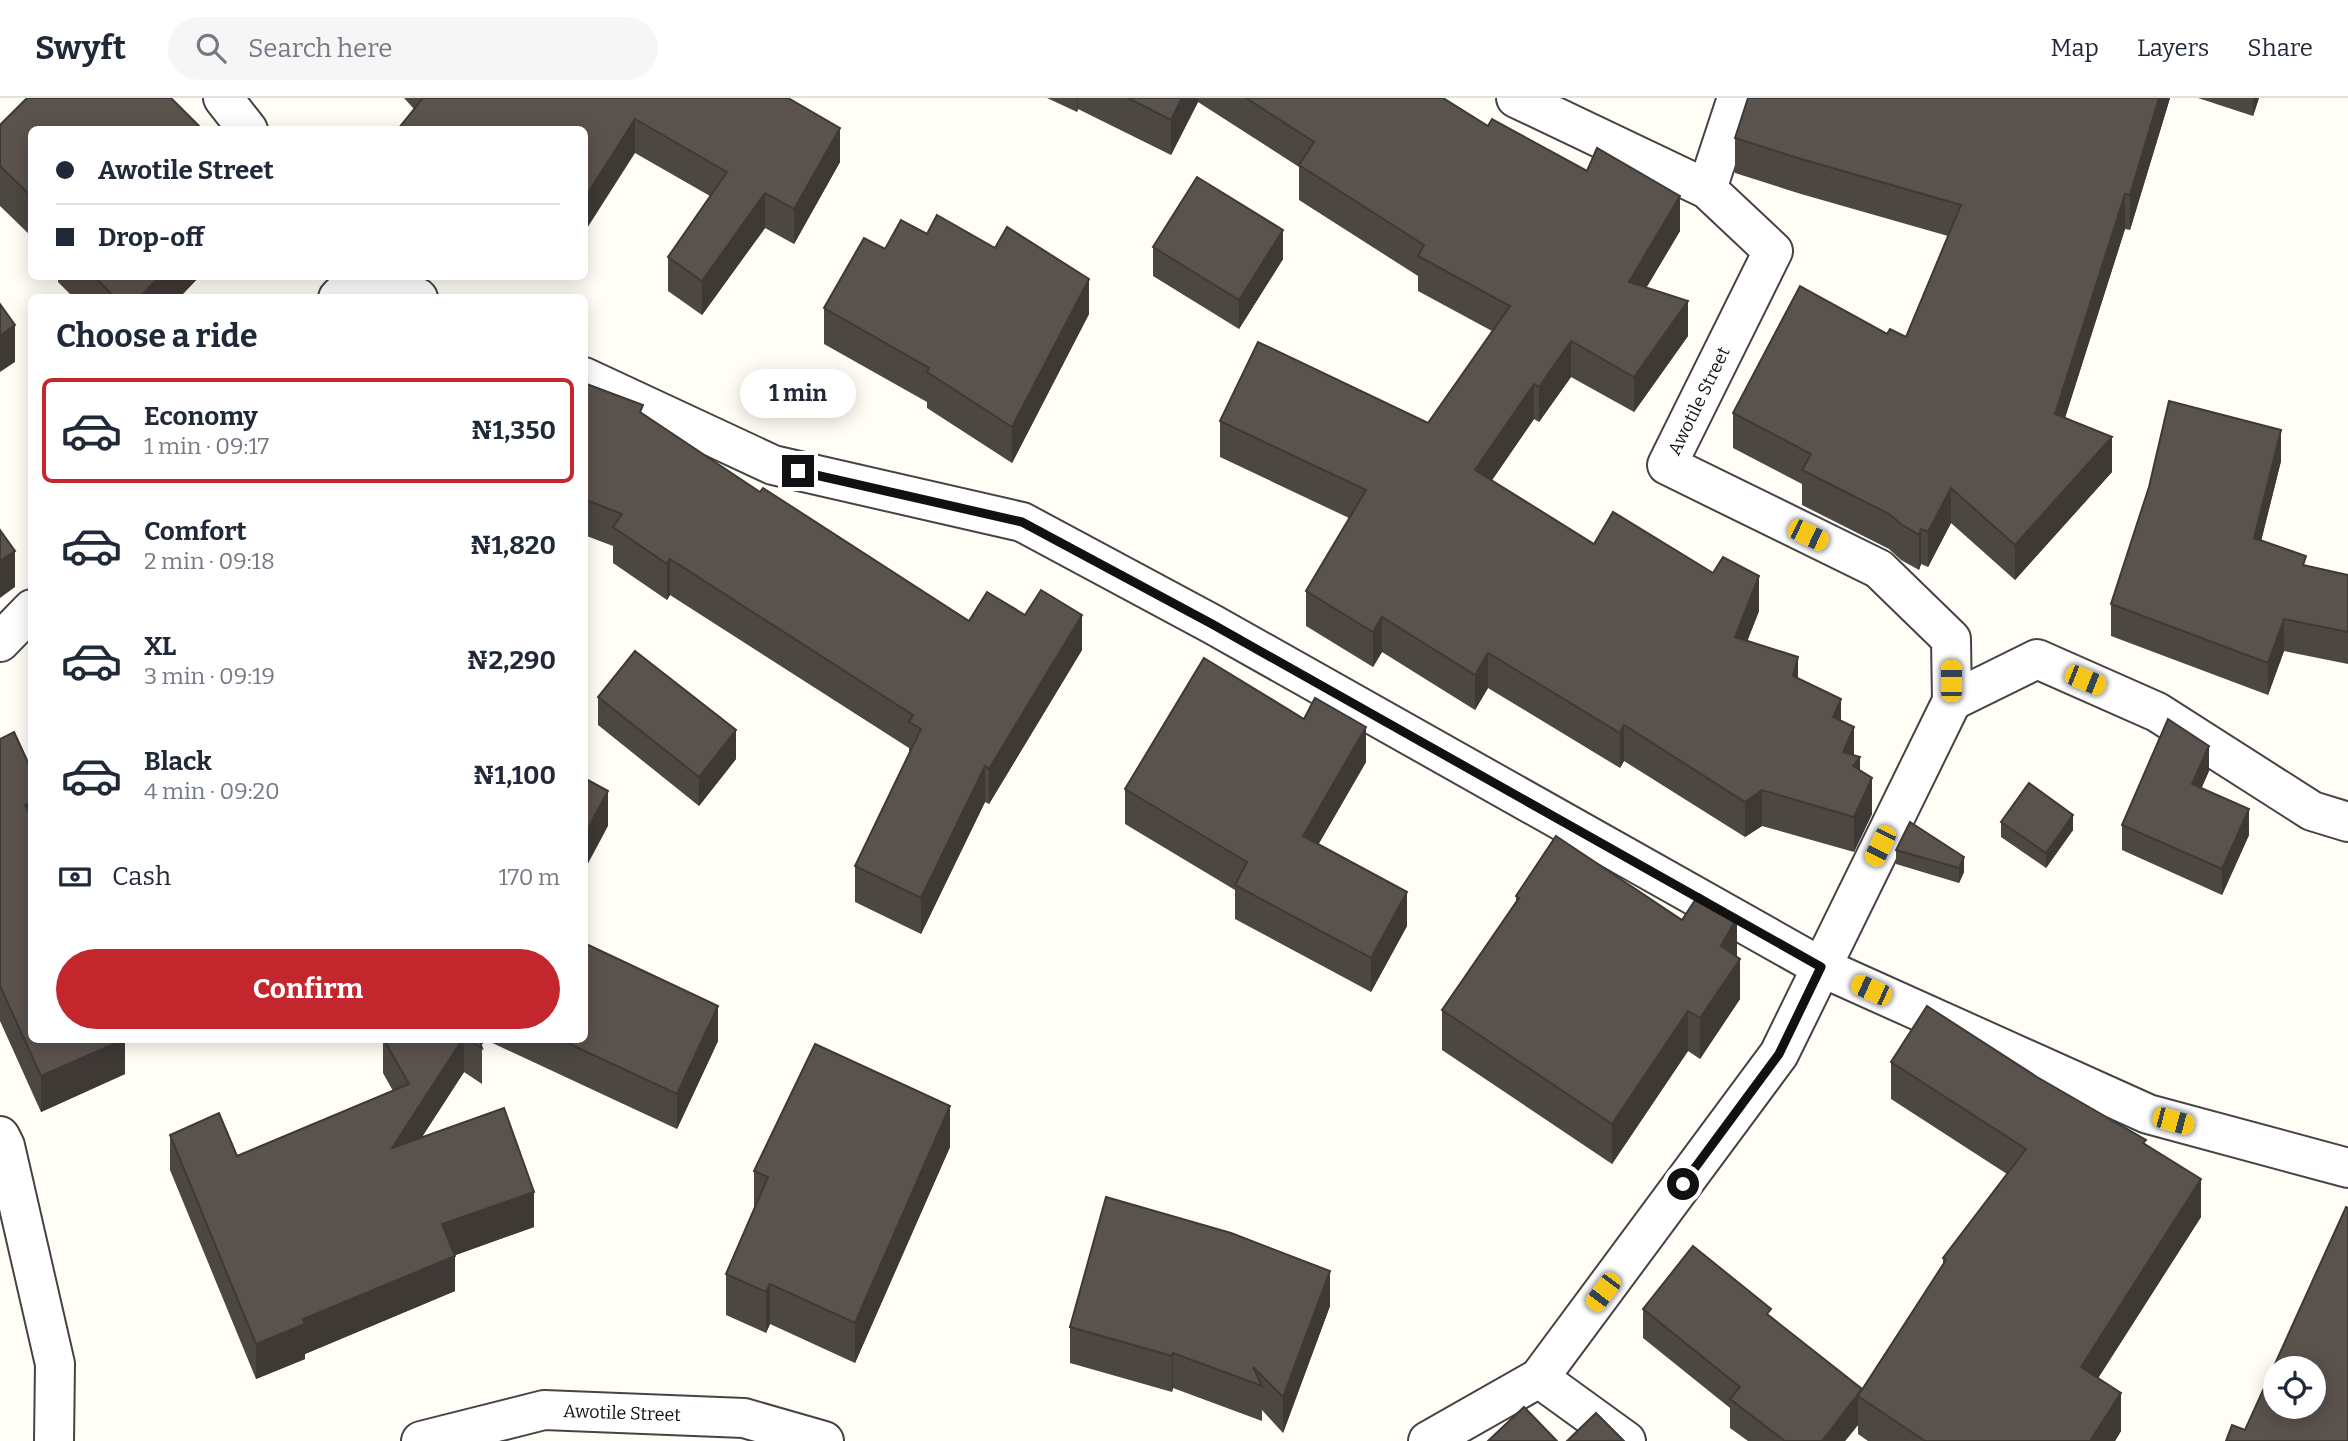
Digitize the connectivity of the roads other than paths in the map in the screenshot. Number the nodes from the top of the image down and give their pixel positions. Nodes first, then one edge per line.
1 (223, 98) edge
2 (1516, 98) edge
3 (1737, 98) edge
4 (245, 126) edge
5 (1707, 189) junction
6 (355, 280) edge
7 (383, 280) edge
8 (342, 294) edge
9 (410, 294) edge
10 (588, 379) edge
11 (28, 614) edge
12 (0, 642) edge
13 (1952, 701) junction
14 (2348, 822) edge
15 (1821, 967) junction
16 (0, 1136) edge
17 (2348, 1168) edge
18 (1539, 1378) junction
19 (54, 1441) edge
20 (421, 1441) edge
21 (824, 1441) edge
22 (1428, 1441) edge
23 (1626, 1441) edge

1 - 4 street
2 - 5 street, Awotile Street
3 - 5 street
5 - 13 street, Awotile Street
6 - 8 street
7 - 9 street
10 - 15 street
11 - 12 street
13 - 14 street
13 - 15 street, Awotile Street
15 - 17 street
15 - 18 street, Awotile Street
16 - 19 street
18 - 22 street, Awotile Street
18 - 23 street
20 - 21 street, Awotile Street

